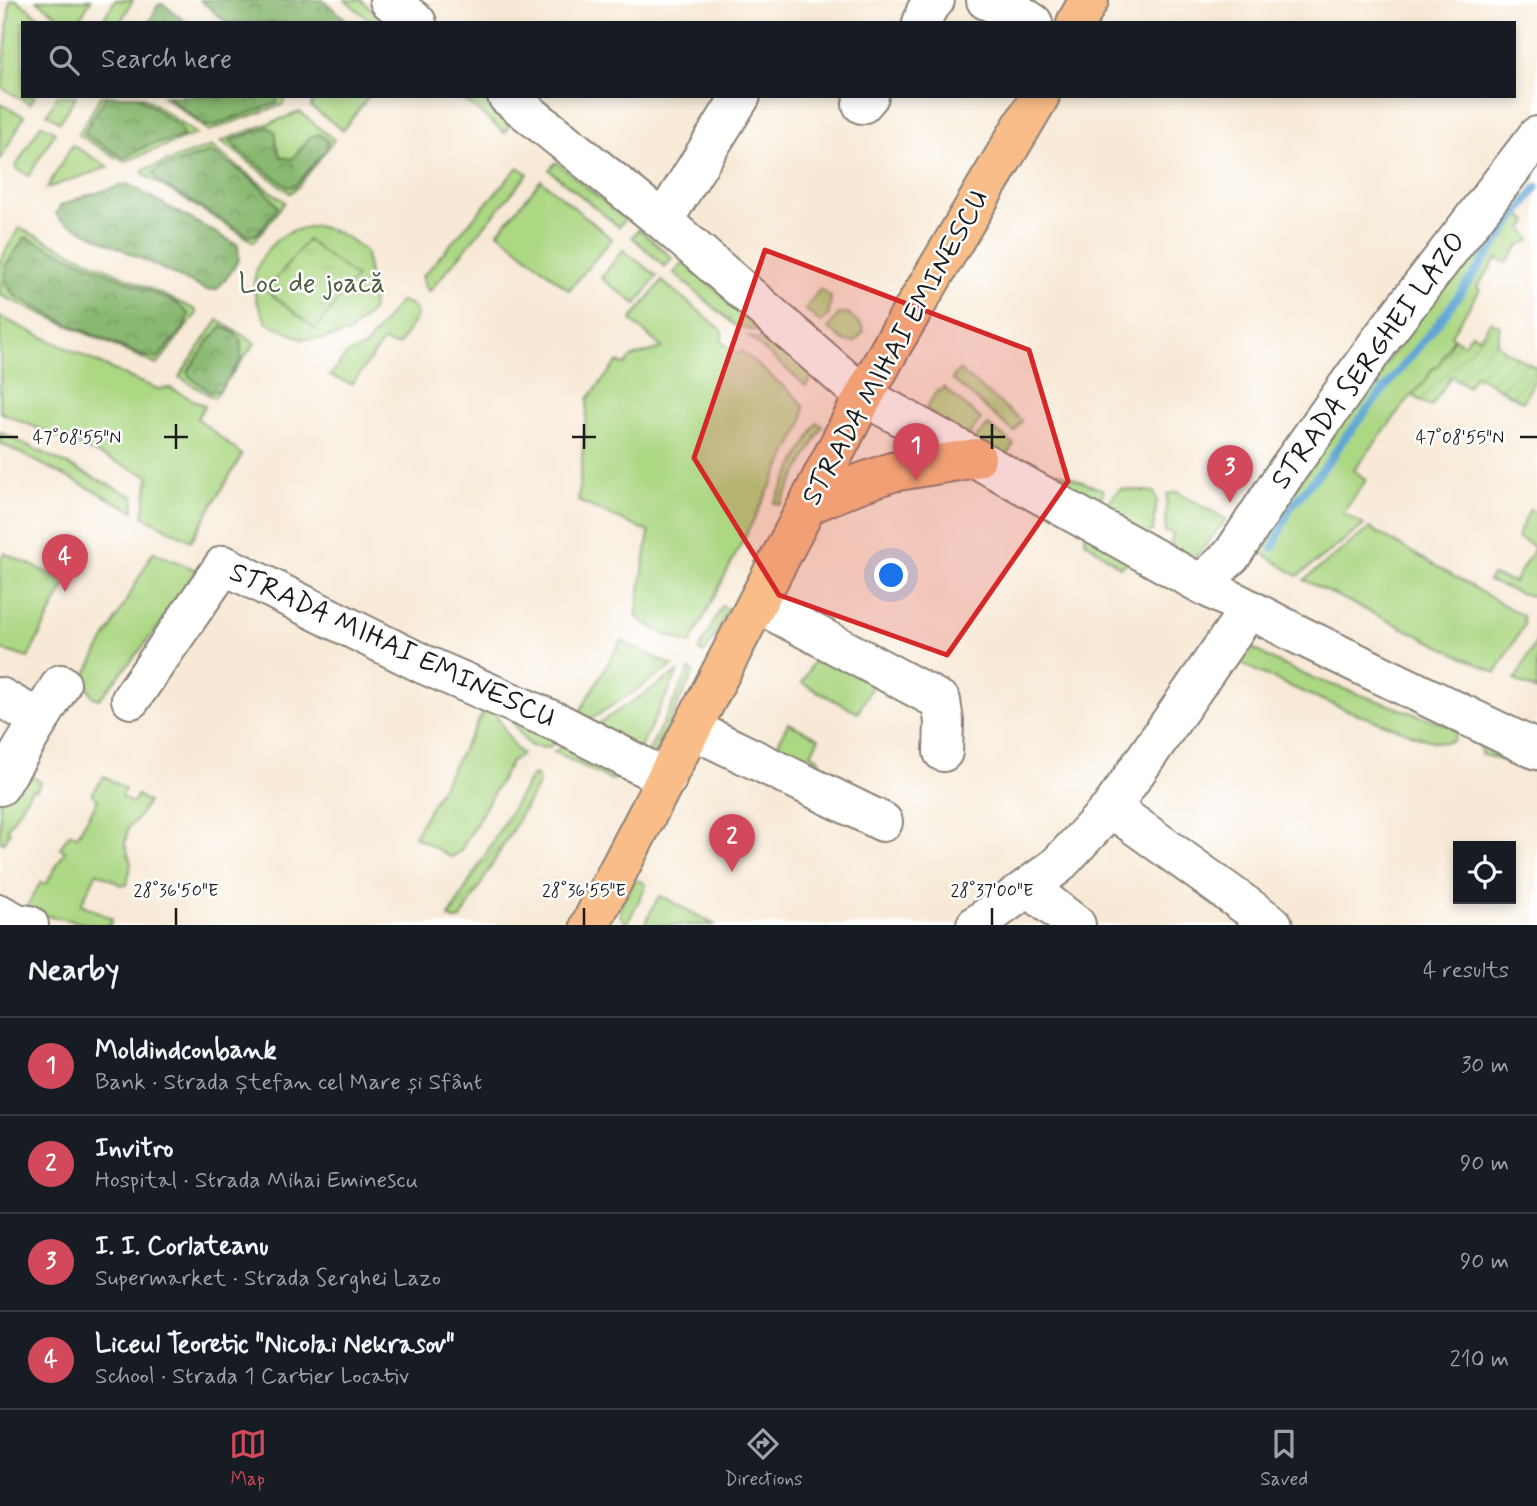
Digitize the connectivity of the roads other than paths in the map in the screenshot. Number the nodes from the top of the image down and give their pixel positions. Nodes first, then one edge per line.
1 (389, 0) edge
2 (935, 0) edge
3 (986, 0) edge
4 (1089, 0) edge
5 (415, 21) edge
6 (923, 21) edge
7 (1030, 21) edge
8 (1077, 21) edge
9 (510, 98) edge
10 (740, 98) edge
11 (1039, 98) edge
12 (1537, 136) edge
13 (663, 220) junction
14 (864, 396) junction
15 (976, 458) junction
16 (808, 505) junction
17 (1201, 584) junction
18 (757, 603) junction
19 (1249, 608) junction
20 (61, 684) dead end
21 (0, 697) edge
22 (131, 699) dead end
23 (40, 720) junction
24 (692, 729) junction
25 (1537, 750) edge
26 (943, 752) dead end
27 (667, 779) junction
28 (0, 786) edge
29 (1111, 807) junction
30 (883, 822) dead end
31 (1028, 888) junction
32 (0, 914) edge
33 (594, 924) edge
34 (29, 925) edge
35 (976, 925) edge
36 (1076, 925) edge
37 (1273, 925) edge

1 - 5 street
2 - 6 street
3 - 7 street
4 - 8 main road
9 - 13 street
10 - 13 street
11 - 14 main road, STRADA MIHAI EMINESCU
12 - 17 street, STRADA SERGHEI LAZO
13 - 14 street
14 - 15 street
14 - 16 main road, STRADA MIHAI EMINESCU
15 - 16 main road
15 - 17 street
16 - 18 main road, STRADA MIHAI EMINESCU
17 - 19 street
18 - 24 main road, STRADA MIHAI EMINESCU
18 - 26 street
19 - 25 street
19 - 29 street
20 - 23 street
21 - 23 street
22 - 27 street, STRADA MIHAI EMINESCU
23 - 28 street
24 - 27 main road, STRADA MIHAI EMINESCU
24 - 30 street
27 - 33 main road, STRADA MIHAI EMINESCU
29 - 31 street
29 - 37 street
31 - 35 street
31 - 36 street
32 - 34 street

